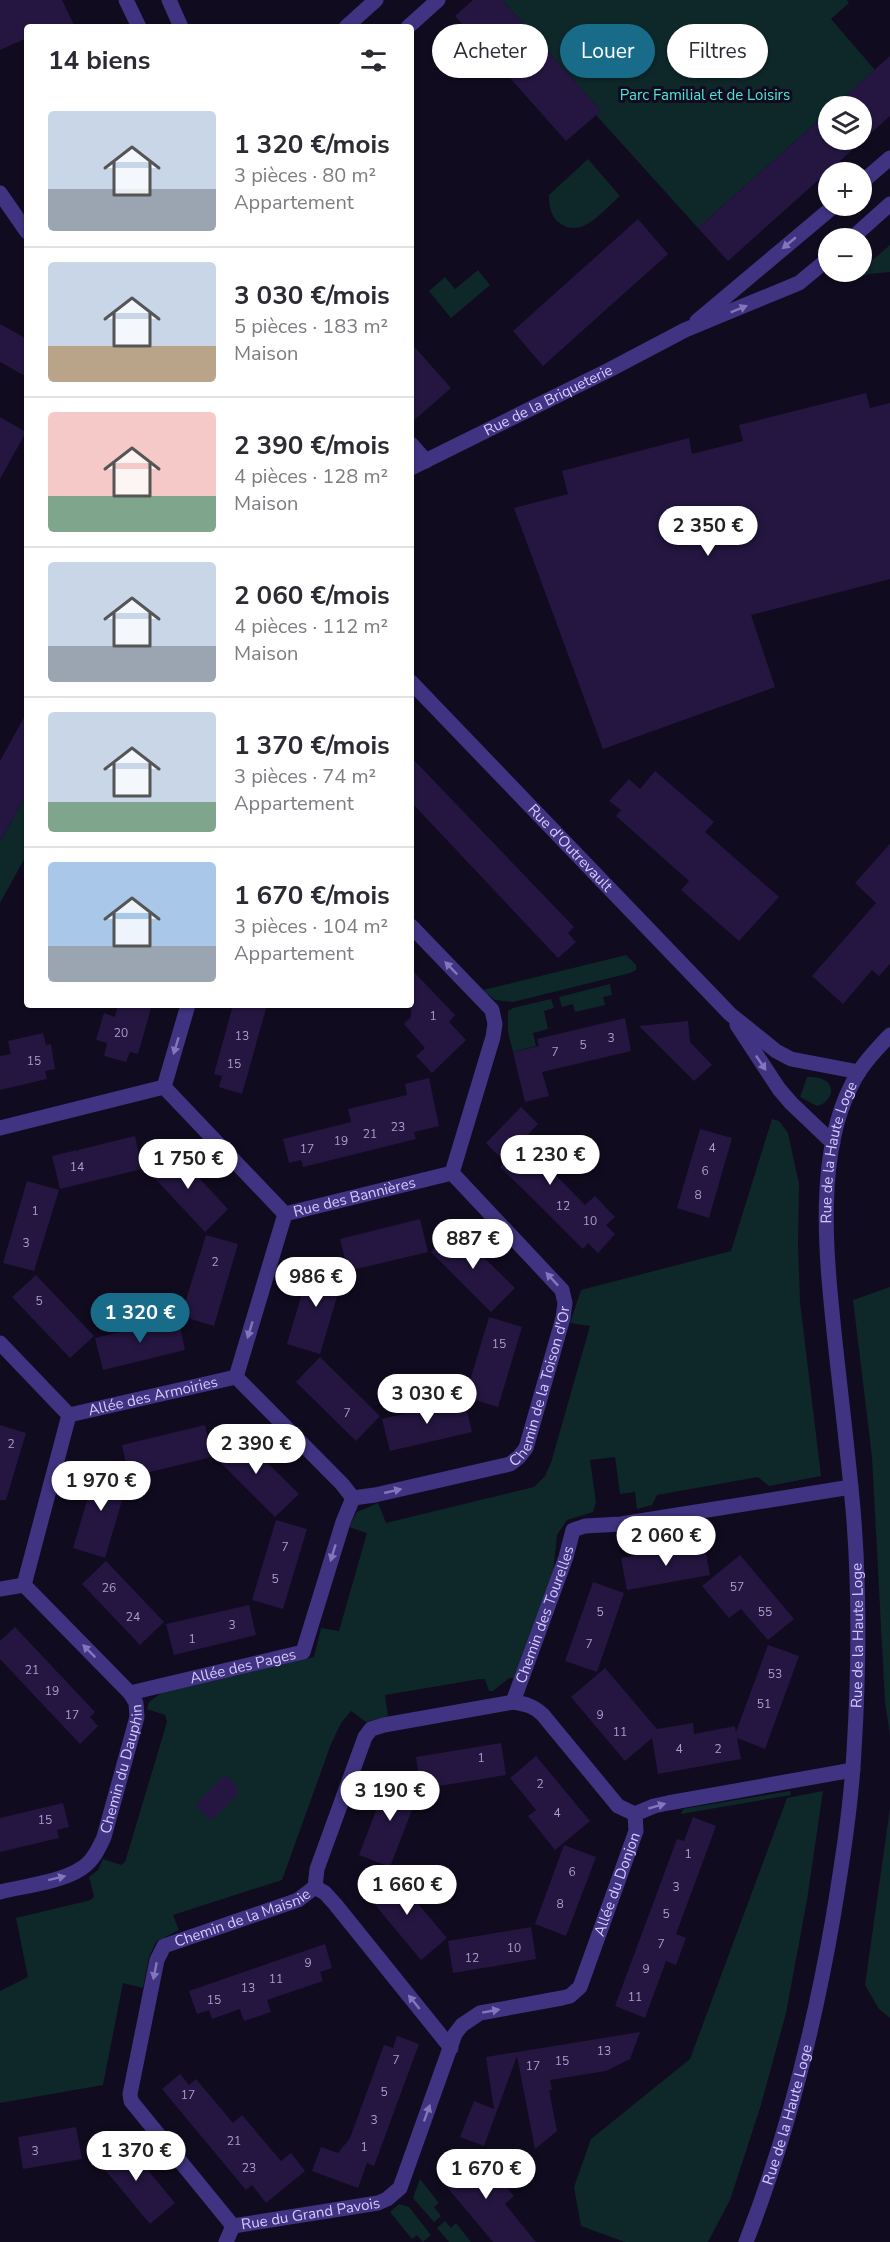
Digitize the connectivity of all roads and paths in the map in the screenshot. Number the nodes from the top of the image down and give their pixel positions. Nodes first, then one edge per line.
1 (126, 0) edge
2 (169, 0) edge
3 (376, 0) edge
4 (438, 0) edge
5 (137, 24) edge
6 (181, 24) edge
7 (349, 24) edge
8 (411, 24) edge
9 (890, 158) edge
10 (872, 174) edge
11 (0, 193) edge
12 (890, 204) edge
13 (822, 216) edge
14 (24, 228) edge
15 (863, 228) edge
16 (818, 268) edge
17 (685, 330) junction
18 (414, 447) edge
19 (426, 461) junction
20 (414, 467) edge
21 (414, 685) edge
22 (414, 929) edge
23 (188, 1008) edge
24 (730, 1014) junction
25 (890, 1035) edge
26 (859, 1072) junction
27 (164, 1087) junction
28 (0, 1130) edge
29 (833, 1143) junction
30 (452, 1173) junction
31 (285, 1214) junction
32 (0, 1343) edge
33 (236, 1377) junction
34 (69, 1415) junction
35 (851, 1487) junction
36 (353, 1498) junction
37 (24, 1585) junction
38 (0, 1589) edge
39 (130, 1693) junction
40 (513, 1702) junction
41 (853, 1770) junction
42 (635, 1814) junction
43 (315, 1887) junction
44 (0, 1892) edge
45 (450, 2048) junction
46 (233, 2226) junction
47 (226, 2242) edge
48 (746, 2242) edge

1 - 5 street
2 - 6 street
3 - 7 street
4 - 8 street
9 - 10 street
11 - 14 street
12 - 15 street
13 -> 17 street, Rue de la Briqueterie
17 -> 16 street, Rue de la Briqueterie
17 - 19 street, Rue de la Briqueterie
18 - 19 street
19 - 20 street, Rue de la Briqueterie
21 - 24 street, Rue d'Outrevault
30 -> 22 street
23 -> 27 street
24 - 26 street, Rue d'Outrevault
24 -> 29 street, Rue d'Outrevault
25 - 26 street, Rue de la Haute Loge
26 - 29 street, Rue de la Haute Loge
27 - 28 street
27 - 31 street, Rue des Bannières
29 - 35 street, Rue de la Haute Loge
30 - 31 street, Rue des Bannières
36 -> 30 street, Chemin de la Toison d'Or
31 -> 33 street
32 - 34 street
33 - 34 street, Allée des Armoiries
33 - 36 street
34 - 37 street
35 - 40 street, Chemin des Tourelles
35 - 41 street, Rue de la Haute Loge
36 -> 39 street, Allée des Pages
37 - 38 street
39 -> 37 street, Chemin du Dauphin
44 -> 39 street, Chemin du Dauphin
40 - 42 street, Chemin des Tourelles
40 - 43 street
42 -> 41 street, Allée du Donjon
41 - 48 street, Rue de la Haute Loge
45 -> 42 street, Allée du Donjon
45 -> 43 street, Chemin de la Maisnie
43 -> 46 street, Chemin de la Maisnie
46 -> 45 street, Rue du Grand Pavois
46 - 47 street, Rue du Grand Pavois

